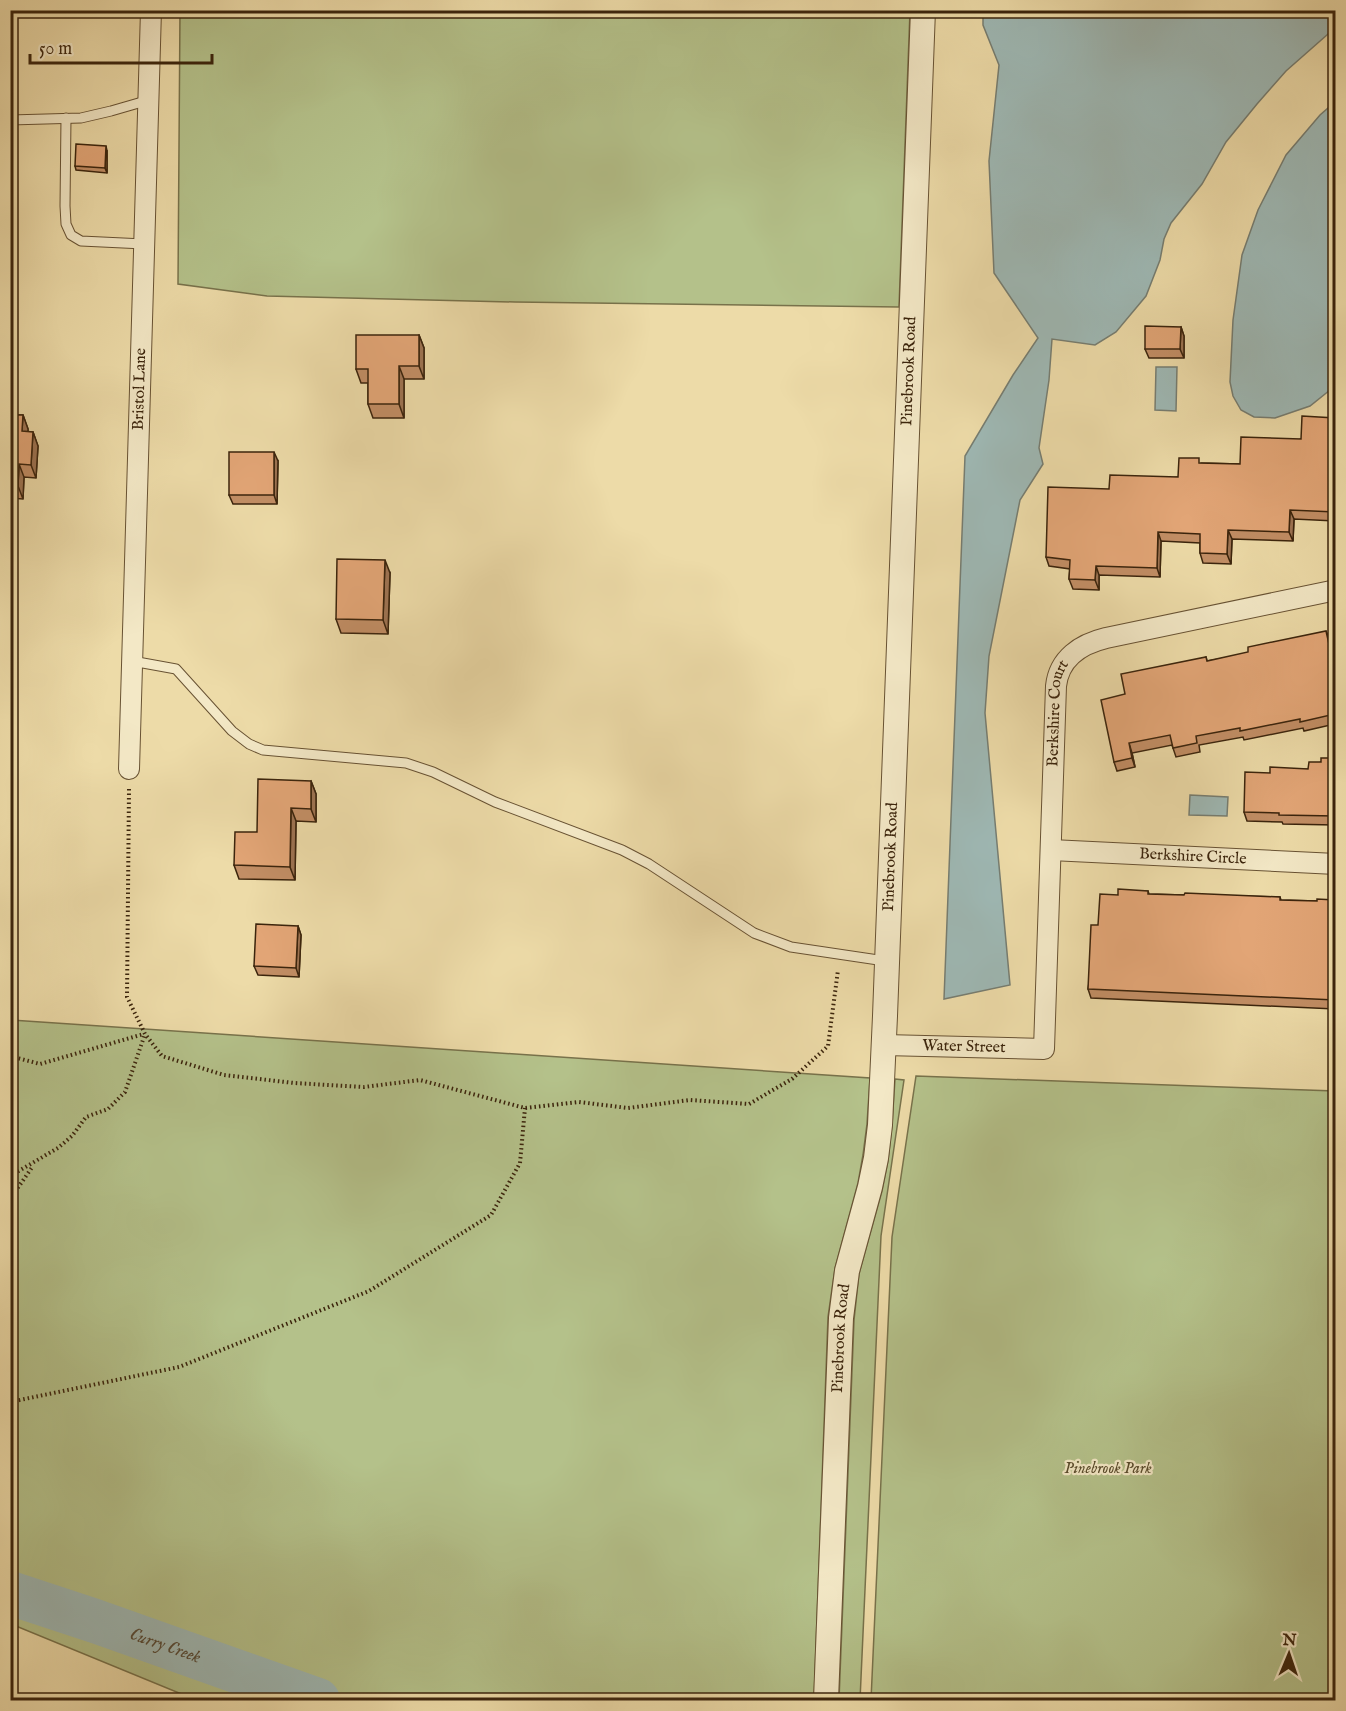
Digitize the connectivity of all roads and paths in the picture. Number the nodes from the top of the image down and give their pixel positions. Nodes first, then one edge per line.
1 (151, 10) edge
2 (923, 10) edge
3 (148, 100) junction
4 (66, 118) junction
5 (10, 120) edge
6 (144, 244) junction
7 (1335, 590) edge
8 (132, 661) junction
9 (129, 769) joint
10 (1051, 850) junction
11 (1335, 864) edge
12 (840, 954) junction
13 (887, 961) junction
14 (145, 1034) junction
15 (884, 1045) junction
16 (1044, 1049) joint
17 (10, 1056) edge
18 (525, 1108) junction
19 (35, 1163) junction
20 (10, 1176) edge
21 (10, 1199) edge
22 (10, 1402) edge
23 (826, 1701) edge

1 - 3 street, Bristol Lane
2 - 13 street, Pinebrook Road
3 - 4 lane
3 - 6 street, Bristol Lane
4 - 5 lane
4 - 6 lane
6 - 8 street, Bristol Lane
7 - 10 street, Berkshire Court
8 - 9 street, Bristol Lane
8 - 12 lane
9 - 14 path
10 - 11 street, Berkshire Circle
10 - 16 street, Berkshire Court
12 - 13 lane
12 - 18 path
13 - 15 street, Pinebrook Road
14 - 17 path
14 - 18 path
14 - 19 path
15 - 16 street, Water Street
15 - 23 street, Pinebrook Road
18 - 22 path
19 - 20 path
19 - 21 path

